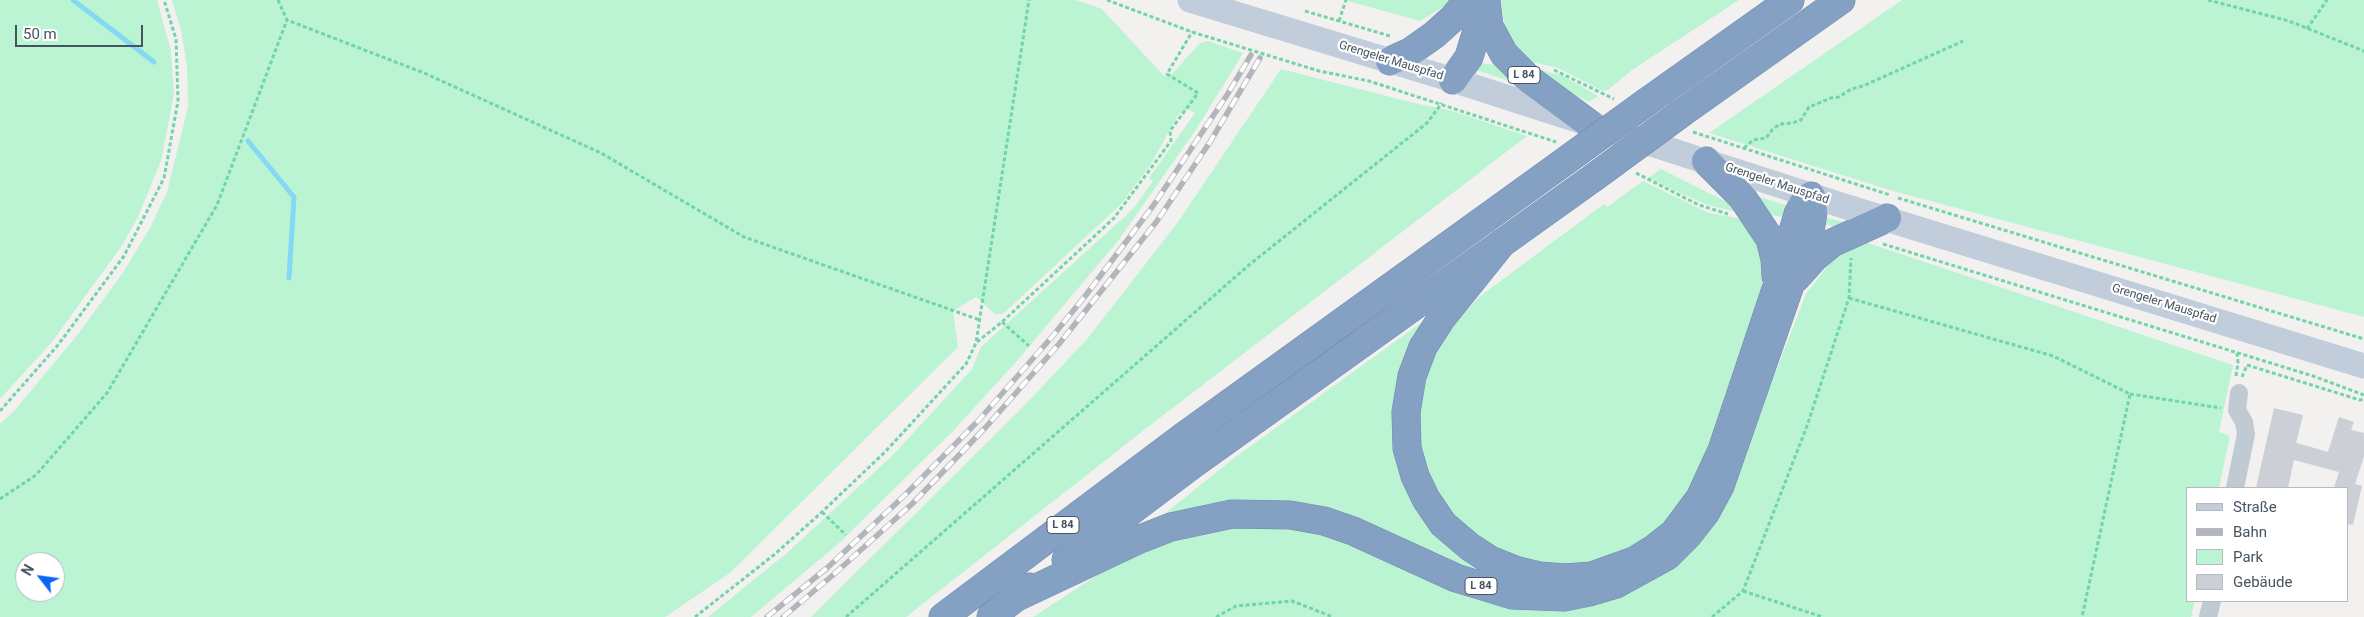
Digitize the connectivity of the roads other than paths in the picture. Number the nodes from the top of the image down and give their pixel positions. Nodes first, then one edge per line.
1 (1190, 0) edge
2 (1468, 0) edge
3 (1486, 0) edge
4 (1766, 0) edge
5 (1790, 0) edge
6 (1841, 0) edge
7 (1736, 39) junction
8 (1390, 61) junction
9 (1453, 80) junction
10 (1595, 128) junction
11 (1706, 161) junction
12 (1811, 196) junction
13 (1887, 218) junction
14 (1502, 243) junction
15 (1783, 287) junction
16 (2364, 366) edge
17 (2239, 393) road end
18 (2236, 487) edge
19 (1015, 598) junction
20 (2212, 602) edge
21 (943, 617) edge
22 (991, 617) edge
23 (2208, 617) edge

1 - 8 main road, Grengeler Mauspfad
2 - 8 highway
2 - 9 highway
3 - 9 highway, L 84
3 - 10 highway, L 84
4 - 7 highway, L 84
5 - 7 highway, L 84
6 - 14 highway, L 84, bridge
7 - 21 highway, L 84, bridge
8 - 9 main road, Grengeler Mauspfad
9 - 10 main road, Grengeler Mauspfad
10 - 11 main road, Grengeler Mauspfad
11 - 12 main road, Grengeler Mauspfad
11 - 15 highway, L 84
12 - 13 main road, Grengeler Mauspfad
12 - 15 highway, L 84
13 - 15 highway, L 84
13 - 16 main road, Grengeler Mauspfad
14 - 15 highway, L 84
14 - 19 highway, L 84
15 - 19 highway, L 84
17 - 18 street
19 - 22 highway, L 84
20 - 23 street

